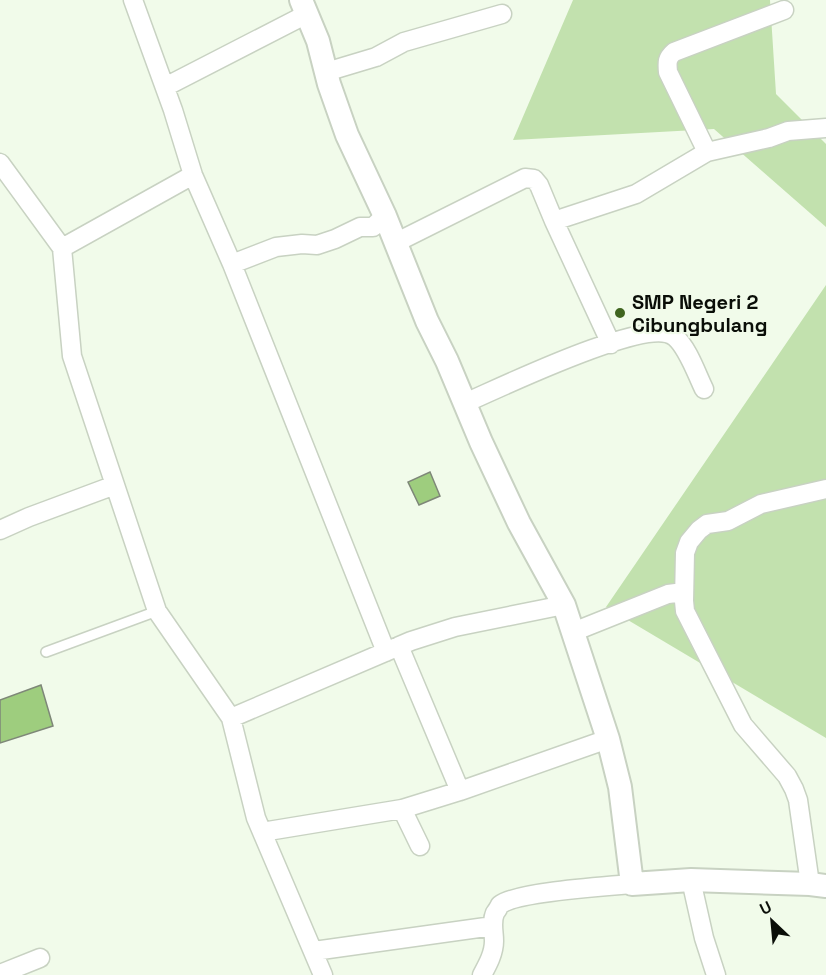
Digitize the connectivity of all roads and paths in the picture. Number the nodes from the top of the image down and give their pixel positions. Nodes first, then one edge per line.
1 (133, 0) edge
2 (304, 7) edge
3 (784, 10) dead end
4 (501, 14) dead end
5 (326, 72) junction
6 (165, 87) junction
7 (826, 128) edge
8 (707, 152) junction
9 (0, 163) edge
10 (194, 175) junction
11 (385, 216) junction
12 (554, 221) junction
13 (395, 243) junction
14 (62, 248) junction
15 (232, 264) junction
16 (611, 344) junction
17 (704, 389) dead end
18 (465, 403) junction
19 (115, 485) junction
20 (826, 489) edge
21 (1, 527) edge
22 (684, 592) junction
23 (564, 605) junction
24 (157, 611) junction
25 (573, 632) junction
26 (393, 649) junction
27 (46, 652) dead end
28 (231, 718) junction
29 (608, 739) junction
30 (460, 791) junction
31 (402, 809) junction
32 (262, 832) junction
33 (420, 846) dead end
34 (691, 880) junction
35 (632, 884) junction
36 (818, 885) edge
37 (493, 926) junction
38 (314, 951) junction
39 (40, 957) dead end
40 (0, 974) edge
41 (323, 975) edge
42 (482, 975) edge
43 (716, 975) edge

1 - 6 street
2 - 5 street
2 - 6 street
3 - 8 street
4 - 5 street
5 - 11 street
6 - 10 street
7 - 8 street
8 - 12 street
9 - 14 street
10 - 14 street
10 - 15 street
11 - 13 street
11 - 15 street
12 - 13 street
12 - 16 street
13 - 18 street
14 - 19 street
15 - 26 street
16 - 17 street
16 - 18 street
18 - 23 street
19 - 21 street
19 - 24 street
20 - 22 street
22 - 25 street
22 - 36 street
23 - 25 street
23 - 26 street
24 - 27 lane
24 - 28 street
25 - 29 street
26 - 28 street
26 - 30 street
28 - 32 street
29 - 30 street
29 - 35 street
30 - 31 street
31 - 32 street
31 - 33 street
32 - 38 street
34 - 35 street
34 - 36 street
34 - 43 street
35 - 37 street
37 - 38 street
37 - 42 street
38 - 41 street
39 - 40 street

